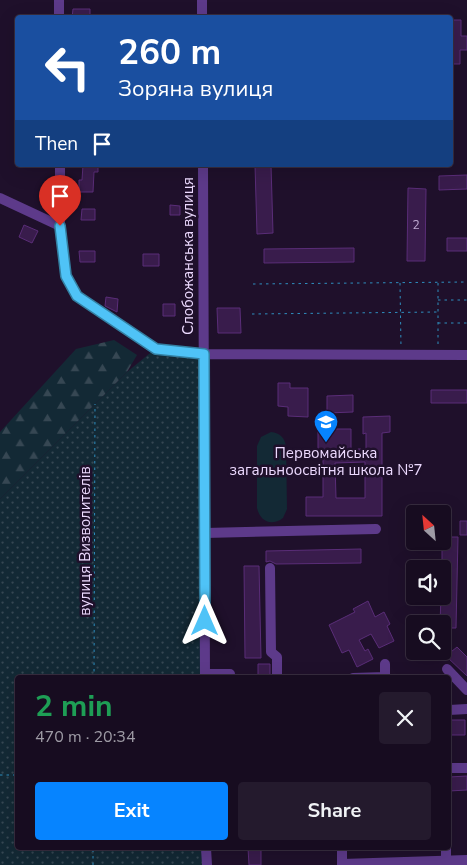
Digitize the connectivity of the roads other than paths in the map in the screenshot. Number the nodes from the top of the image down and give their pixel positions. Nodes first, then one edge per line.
1 (59, 0) edge
2 (202, 0) edge
3 (59, 15) edge
4 (202, 15) edge
5 (60, 167) edge
6 (202, 167) edge
7 (0, 198) edge
8 (60, 226) junction
9 (204, 354) junction
10 (467, 355) edge
11 (376, 528) dead end
12 (204, 533) junction
13 (270, 568) dead end
14 (385, 664) dead end
15 (447, 669) dead end
16 (205, 675) edge
17 (218, 675) edge
18 (230, 675) edge
19 (277, 675) edge
20 (385, 675) edge
21 (467, 690) edge
22 (451, 710) edge
23 (467, 710) edge
24 (451, 768) edge
25 (467, 768) edge
26 (206, 850) edge
27 (342, 850) edge
28 (446, 850) edge
29 (467, 860) edge
30 (446, 861) junction
31 (342, 864) edge
32 (207, 865) edge

1 - 3 street
2 - 4 street
5 - 8 street
6 - 9 street, Слобожанська вулиця
7 - 8 street
8 - 9 street
9 - 10 street
9 - 12 street, Слобожанська вулиця
11 - 12 street
12 - 16 street, Слобожанська вулиця
13 - 19 street
14 - 20 street
15 - 21 street
17 - 18 street
22 - 23 street
24 - 25 street
26 - 32 street
27 - 31 street
28 - 30 street
29 - 30 street
30 - 31 street

